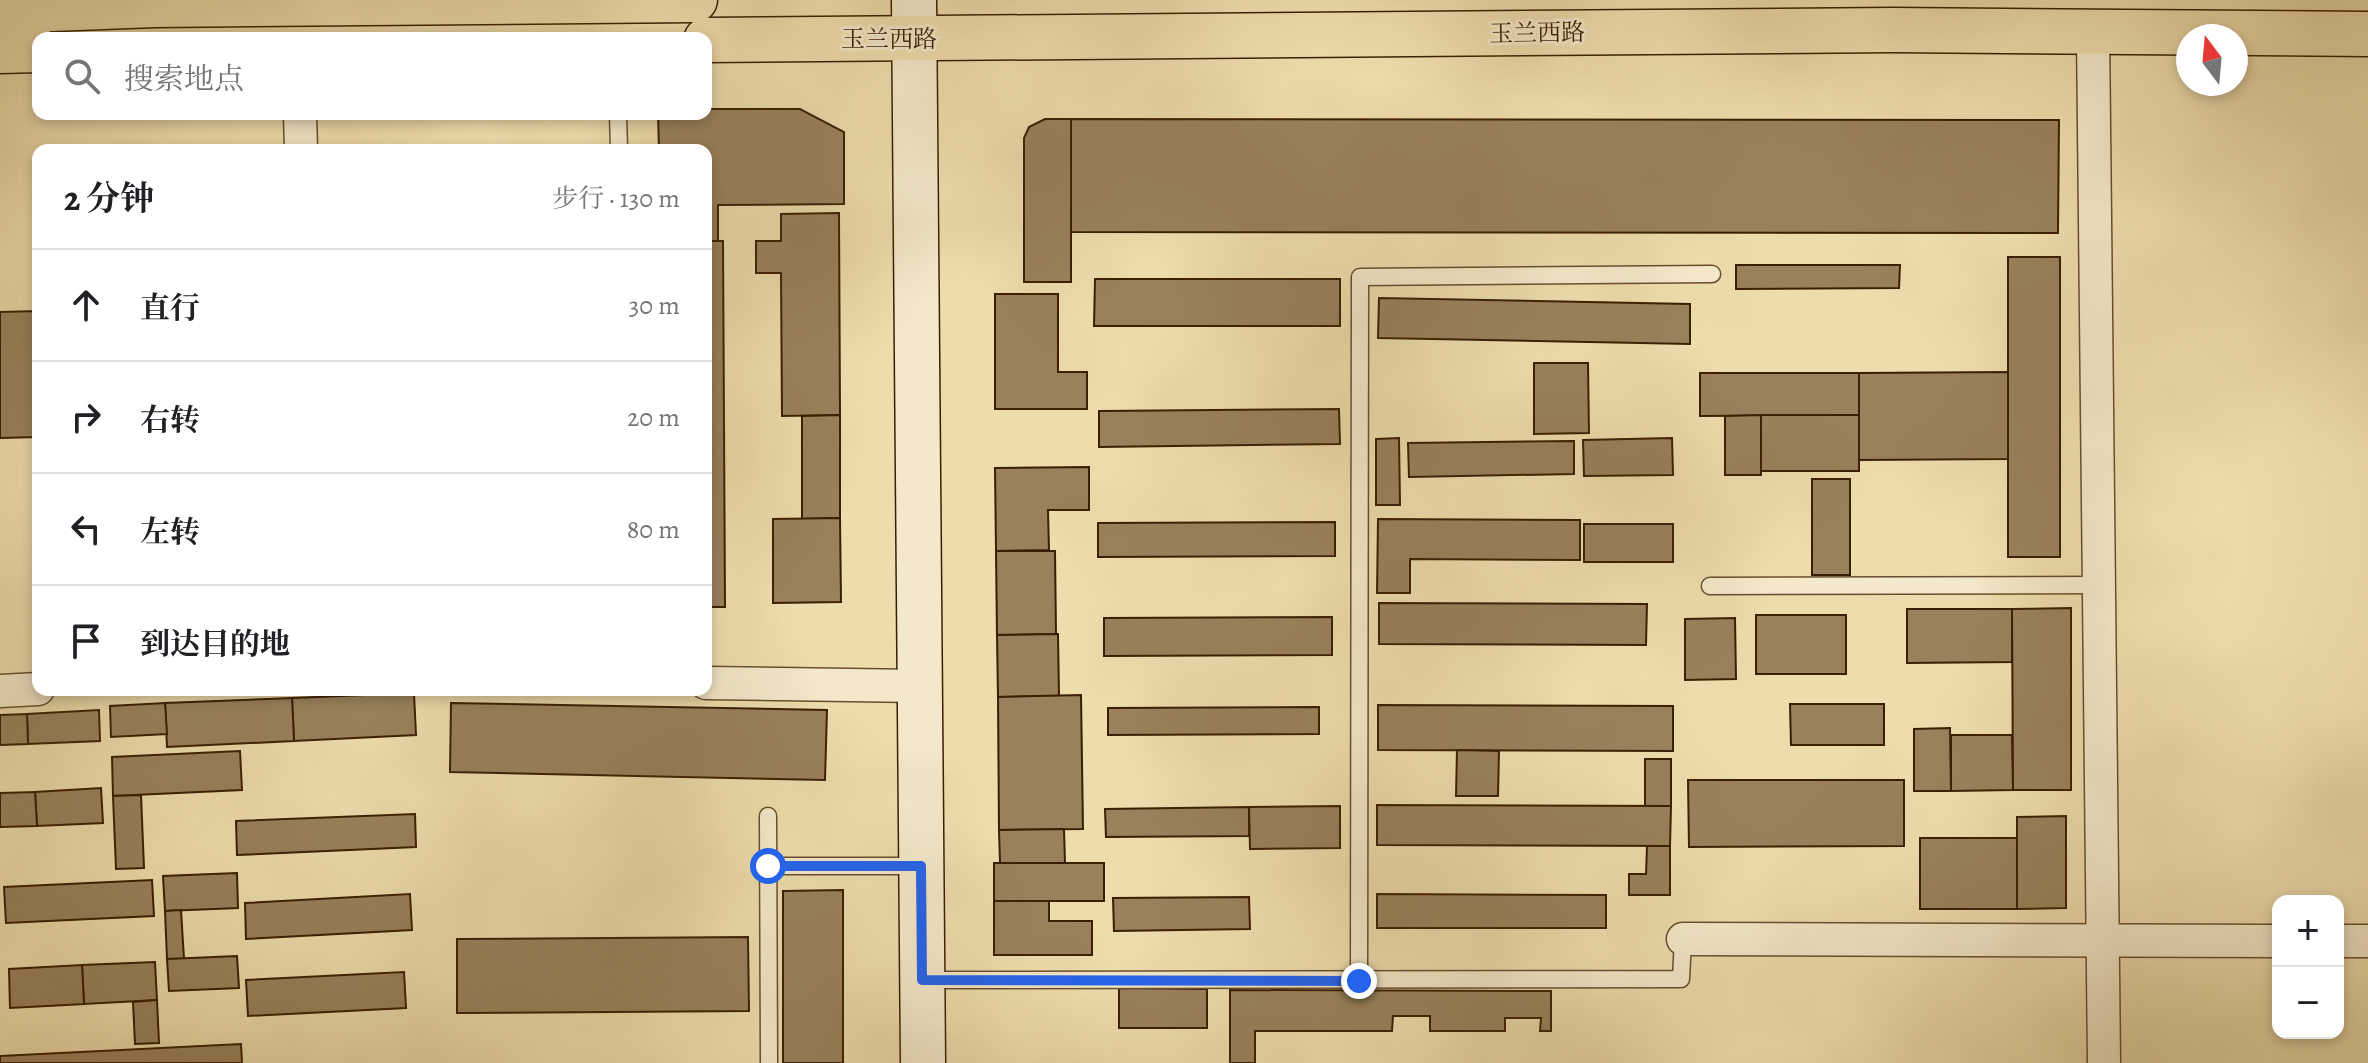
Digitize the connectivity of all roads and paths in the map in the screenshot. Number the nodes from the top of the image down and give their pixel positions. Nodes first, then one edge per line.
1 (695, 0) edge
2 (0, 11) edge
3 (914, 19) edge
4 (2093, 32) junction
5 (2368, 34) edge
6 (712, 39) edge
7 (32, 50) edge
8 (0, 51) edge
9 (300, 120) edge
10 (618, 120) edge
11 (301, 144) edge
12 (619, 144) edge
13 (1712, 274) dead end
14 (2099, 585) junction
15 (1710, 586) dead end
16 (712, 683) edge
17 (919, 686) junction
18 (32, 689) edge
19 (0, 691) edge
20 (768, 816) dead end
21 (768, 866) junction
22 (921, 866) junction
23 (1683, 939) joint
24 (2103, 941) junction
25 (2272, 941) edge
26 (2344, 941) edge
27 (2368, 941) edge
28 (922, 980) junction
29 (1359, 981) junction
30 (769, 1063) edge
31 (923, 1063) edge
32 (2104, 1063) edge

1 - 2 highway
3 - 4 highway, 玉兰西路
3 - 6 highway, 玉兰西路
3 - 17 street
4 - 5 highway, 玉兰西路
4 - 14 street
7 - 8 highway
9 - 11 street
10 - 12 lane
13 - 29 lane
14 - 15 lane
14 - 24 street
16 - 17 street
17 - 22 street
18 - 19 street
20 - 21 lane
21 - 22 lane
21 - 30 lane
22 - 28 street
23 - 24 street
23 - 29 lane
24 - 25 street
24 - 32 street
26 - 27 street
28 - 29 lane
28 - 31 street

